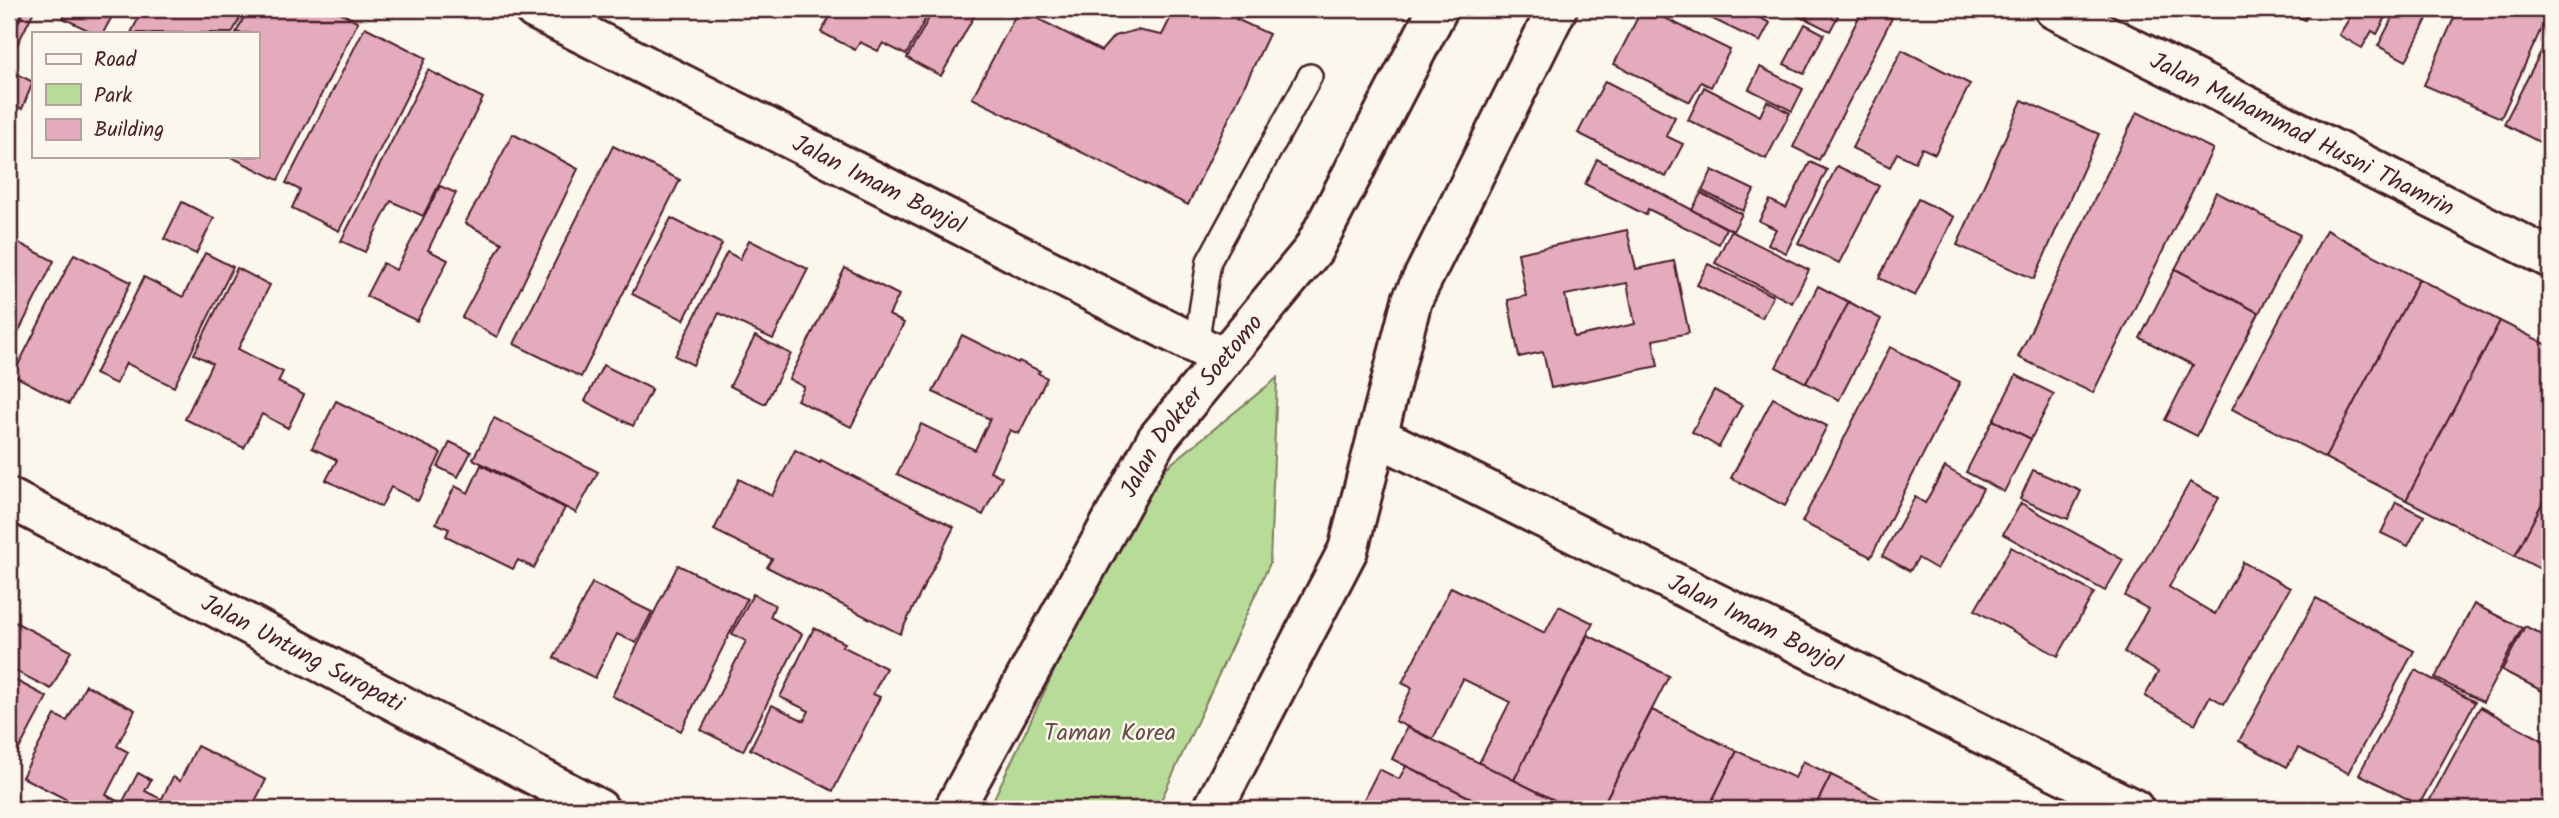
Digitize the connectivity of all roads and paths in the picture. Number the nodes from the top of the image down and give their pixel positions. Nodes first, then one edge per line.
1 (534, 9) edge
2 (1438, 9) edge
3 (1557, 9) edge
4 (2054, 9) edge
5 (1310, 76) dead end
6 (2550, 258) edge
7 (1210, 351) junction
8 (1377, 436) junction
9 (9, 498) edge
10 (599, 809) edge
11 (954, 809) edge
12 (1213, 809) edge
13 (2134, 809) edge

1 - 7 street, Jalan Imam Bonjol
2 - 7 street, Jalan Dokter Soetomo
3 - 8 street
4 - 6 street, Jalan Muhammad Husni Thamrin
5 - 7 lane
7 - 11 street, Jalan Dokter Soetomo
8 - 12 street
8 - 13 street, Jalan Imam Bonjol
9 - 10 street, Jalan Untung Suropati

